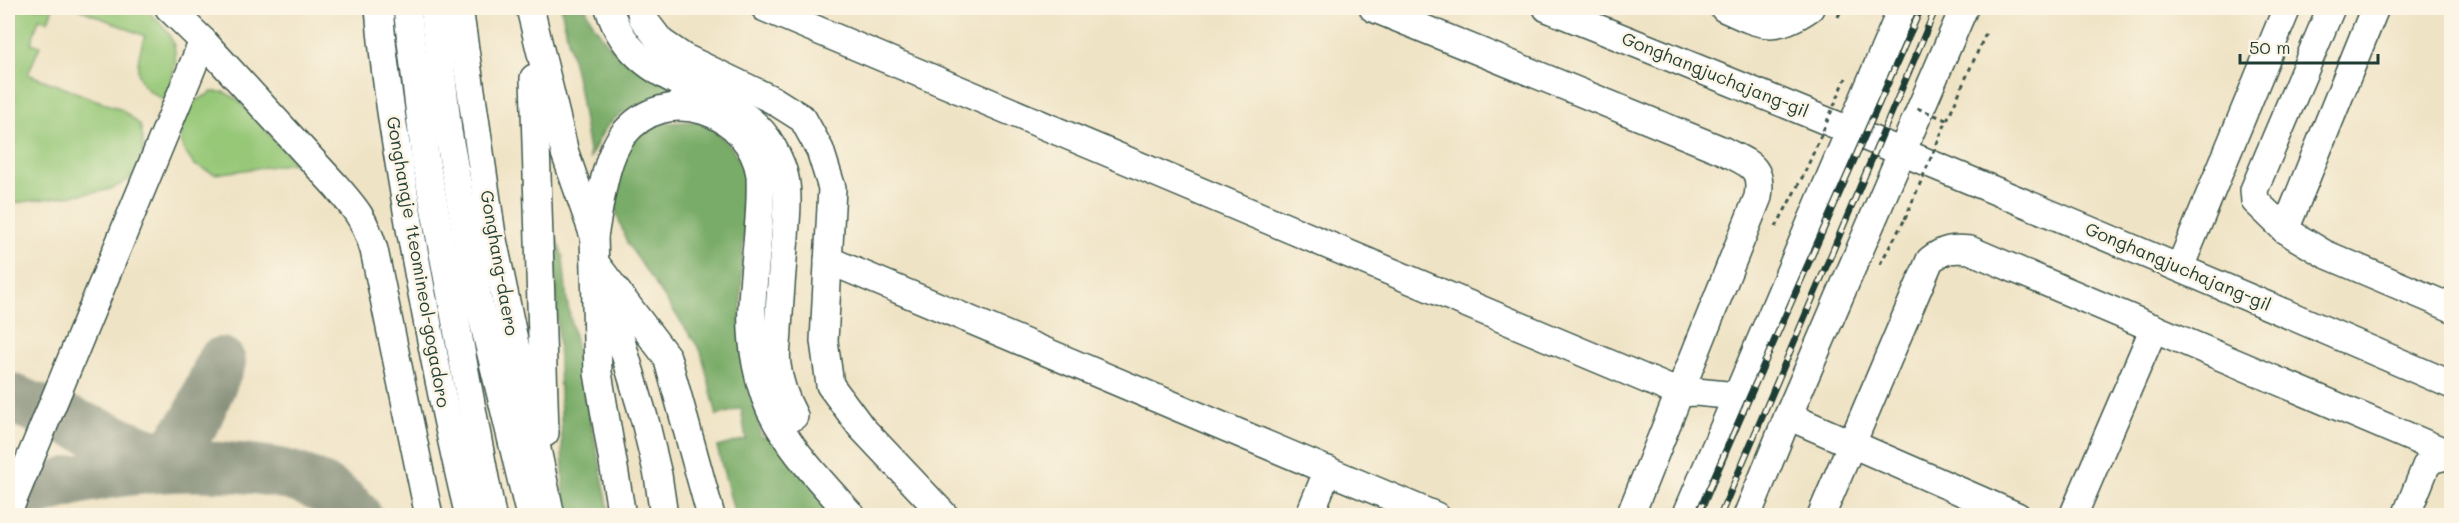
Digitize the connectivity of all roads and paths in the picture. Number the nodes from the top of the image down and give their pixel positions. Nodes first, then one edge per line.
1 (169, 8) edge
2 (379, 8) edge
3 (407, 8) edge
4 (434, 8) edge
5 (459, 8) edge
6 (609, 8) edge
7 (640, 8) edge
8 (765, 8) edge
9 (1373, 8) edge
10 (1548, 8) edge
11 (1724, 8) edge
12 (1810, 8) edge
13 (1842, 8) edge
14 (1902, 8) edge
15 (1964, 8) edge
16 (2287, 8) edge
17 (2331, 8) edge
18 (2368, 10) edge
19 (531, 15) edge
20 (1838, 17) dead end
21 (1986, 33) dead end
22 (203, 41) junction
23 (1846, 78) dead end
24 (1917, 108) dead end
25 (1947, 120) junction
26 (1850, 129) junction
27 (1903, 151) junction
28 (1776, 227) dead end
29 (2285, 230) junction
30 (594, 236) junction
31 (828, 260) junction
32 (596, 264) junction
33 (2180, 267) junction
34 (1877, 270) dead end
35 (607, 293) junction
36 (2451, 308) edge
37 (2158, 330) junction
38 (2451, 385) edge
39 (1679, 393) junction
40 (1737, 396) junction
41 (1788, 416) junction
42 (2417, 441) junction
43 (1852, 444) junction
44 (2451, 455) edge
45 (1328, 470) junction
46 (658, 476) junction
47 (543, 510) edge
48 (8, 512) edge
49 (429, 516) edge
50 (469, 516) edge
51 (492, 516) edge
52 (622, 516) edge
53 (664, 516) edge
54 (668, 516) edge
55 (696, 516) edge
56 (711, 516) edge
57 (852, 516) edge
58 (874, 516) edge
59 (945, 516) edge
60 (1309, 516) edge
61 (1436, 516) edge
62 (1630, 516) edge
63 (1686, 516) edge
64 (1747, 516) edge
65 (1821, 516) edge
66 (2017, 516) edge
67 (2073, 516) edge
68 (2086, 516) edge
69 (2387, 516) edge
70 (2406, 516) edge

1 - 22 street
2 - 50 street, Gonghangje 1teomineol-gogadoro
3 - 51 street
4 - 47 street
5 - 47 street, Gonghang-daero
6 - 58 street
7 - 31 street
8 - 39 street
9 - 39 street
10 - 26 street, Gonghangjuchajang-gil
11 - 12 street
13 - 20 path
14 - 26 street
15 - 27 street
16 - 33 street
17 - 29 street
18 - 29 street
19 - 30 street
19 - 47 street
21 - 25 path
22 - 48 street
22 - 49 street
23 - 28 path, bridge
24 - 25 path, bridge
25 - 34 path, bridge
26 - 27 street, Gonghangjuchajang-gil
26 - 40 street
27 - 33 street, Gonghangjuchajang-gil
27 - 41 street
29 - 36 street
30 - 32 street
30 - 57 street
31 - 45 street
31 - 59 street
32 - 35 street
32 - 52 street
32 - 56 street
33 - 38 street, Gonghangjuchajang-gil
35 - 46 street
35 - 55 street
37 - 42 street
37 - 43 street
37 - 67 street
37 - 68 street
39 - 40 street
39 - 62 street
40 - 63 street
41 - 43 street
41 - 64 street
42 - 44 street
42 - 69 street
43 - 65 street
43 - 66 street
44 - 70 street
45 - 60 street
45 - 61 street
46 - 53 street
46 - 54 street

